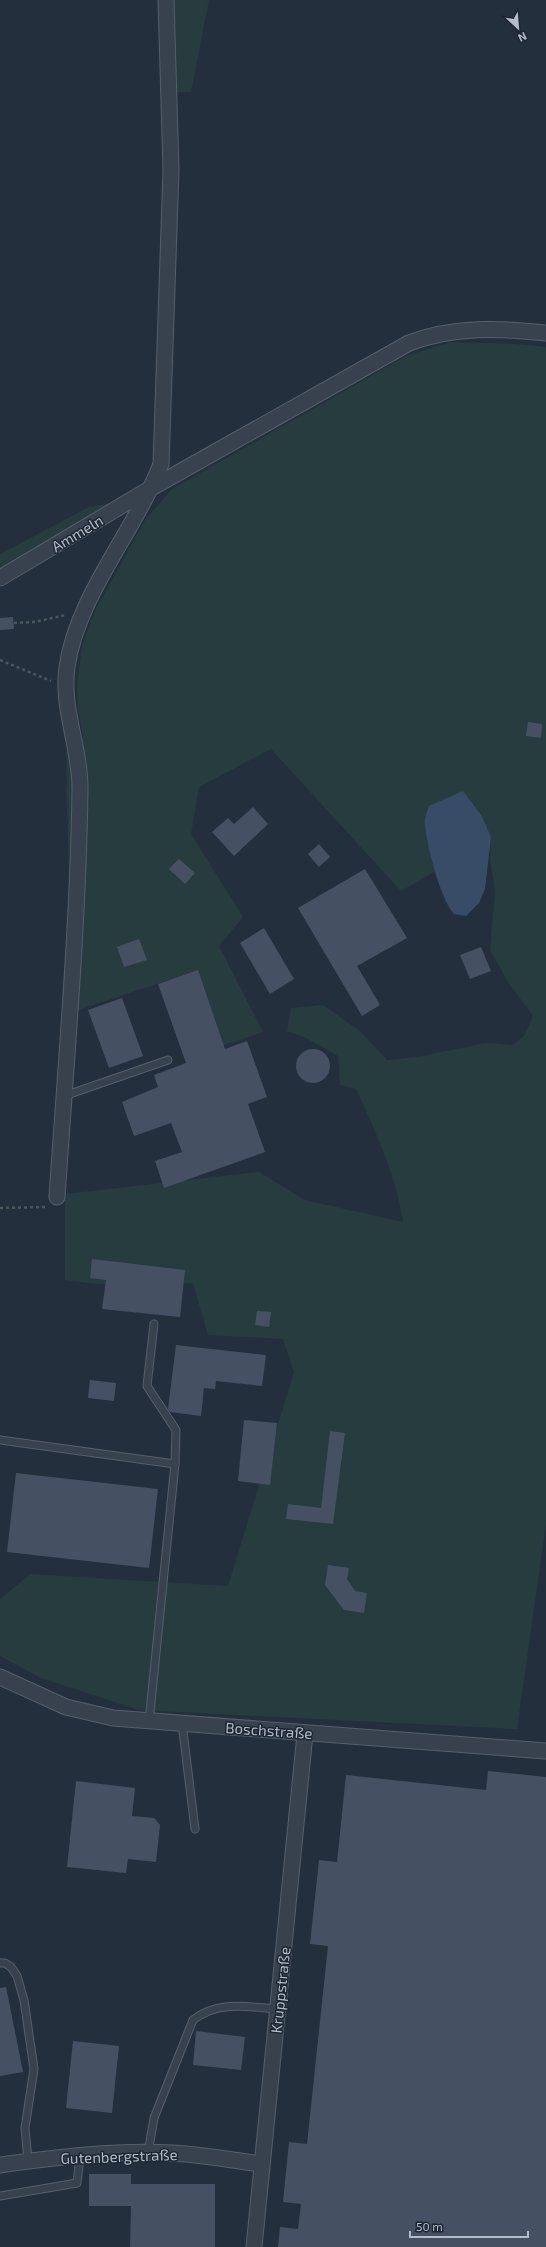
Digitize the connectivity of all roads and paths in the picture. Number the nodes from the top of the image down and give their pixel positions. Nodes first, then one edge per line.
1 (166, 0) edge
2 (546, 333) edge
3 (153, 487) junction
4 (0, 578) edge
5 (82, 616) junction
6 (14, 623) dead end
7 (0, 660) edge
8 (66, 689) junction
9 (168, 1060) dead end
10 (64, 1096) junction
11 (57, 1198) joint
12 (0, 1208) edge
13 (154, 1324) dead end
14 (0, 1440) edge
15 (175, 1464) junction
16 (0, 1677) edge
17 (149, 1722) junction
18 (182, 1723) junction
19 (305, 1734) junction
20 (546, 1751) edge
21 (195, 1829) dead end
22 (0, 1962) edge
23 (278, 2009) junction
24 (148, 2153) junction
25 (80, 2156) junction
26 (28, 2161) junction
27 (261, 2164) junction
28 (0, 2165) edge
29 (0, 2196) edge
30 (254, 2247) edge

1 - 3 street
2 - 3 street, Ammeln
3 - 4 street, Ammeln
3 - 5 street
5 - 6 path
5 - 8 street
7 - 8 path
8 - 10 street
9 - 10 lane
10 - 11 street
11 - 12 path
13 - 15 lane
14 - 15 lane
15 - 17 lane
16 - 17 street, Boschstraße
17 - 18 street, Boschstraße
18 - 19 street, Boschstraße
18 - 21 lane
19 - 20 street, Boschstraße
19 - 23 street, Kruppstraße
22 - 26 lane
23 - 24 lane
23 - 27 street, Kruppstraße
24 - 25 street, Gutenbergstraße
24 - 27 street, Gutenbergstraße
25 - 26 street, Gutenbergstraße
25 - 29 lane
26 - 28 street, Gutenbergstraße
27 - 30 street, Kruppstraße

